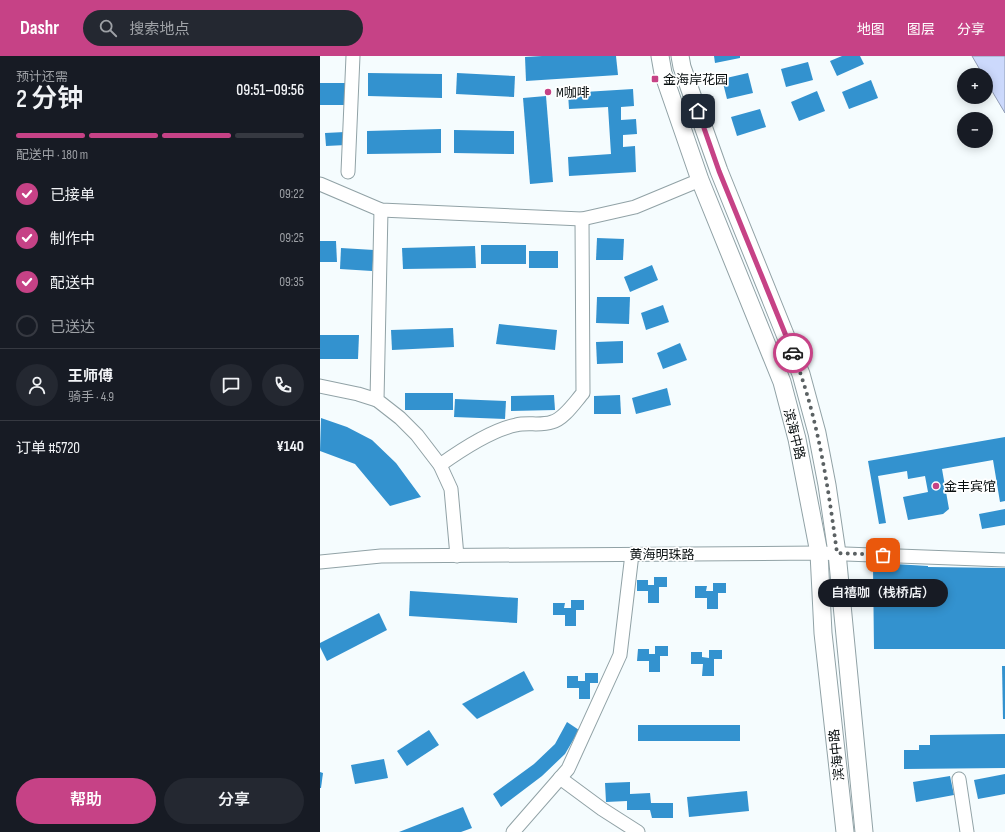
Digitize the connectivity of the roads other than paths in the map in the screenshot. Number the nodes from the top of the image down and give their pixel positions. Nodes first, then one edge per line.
1 (354, 56) edge
2 (660, 56) edge
3 (680, 56) edge
4 (348, 172) dead end
5 (700, 180) junction
6 (320, 184) edge
7 (381, 210) junction
8 (582, 219) junction
9 (320, 386) edge
10 (377, 400) junction
11 (440, 465) junction
12 (819, 553) junction
13 (837, 553) junction
14 (632, 554) junction
15 (457, 556) junction
16 (1005, 560) edge
17 (320, 562) edge
18 (560, 778) junction
19 (959, 779) dead end
20 (513, 832) edge
21 (638, 832) edge
22 (844, 832) edge
23 (864, 832) edge
24 (967, 832) edge

1 - 4 street
2 - 5 main road, 滨海中路
3 - 13 main road, 滨海中路
5 - 8 street
5 - 12 main road, 滨海中路
6 - 7 street
7 - 8 street
7 - 10 street
8 - 11 street
9 - 10 street
10 - 11 street
11 - 15 street
12 - 13 street, 黄海明珠路
12 - 14 street, 黄海明珠路
12 - 22 main road, 滨海中路
13 - 16 street, 黄海明珠路
13 - 23 main road, 滨海中路
14 - 15 street, 黄海明珠路
14 - 18 street
15 - 17 street, 黄海明珠路
18 - 20 street
18 - 21 street
19 - 24 street

